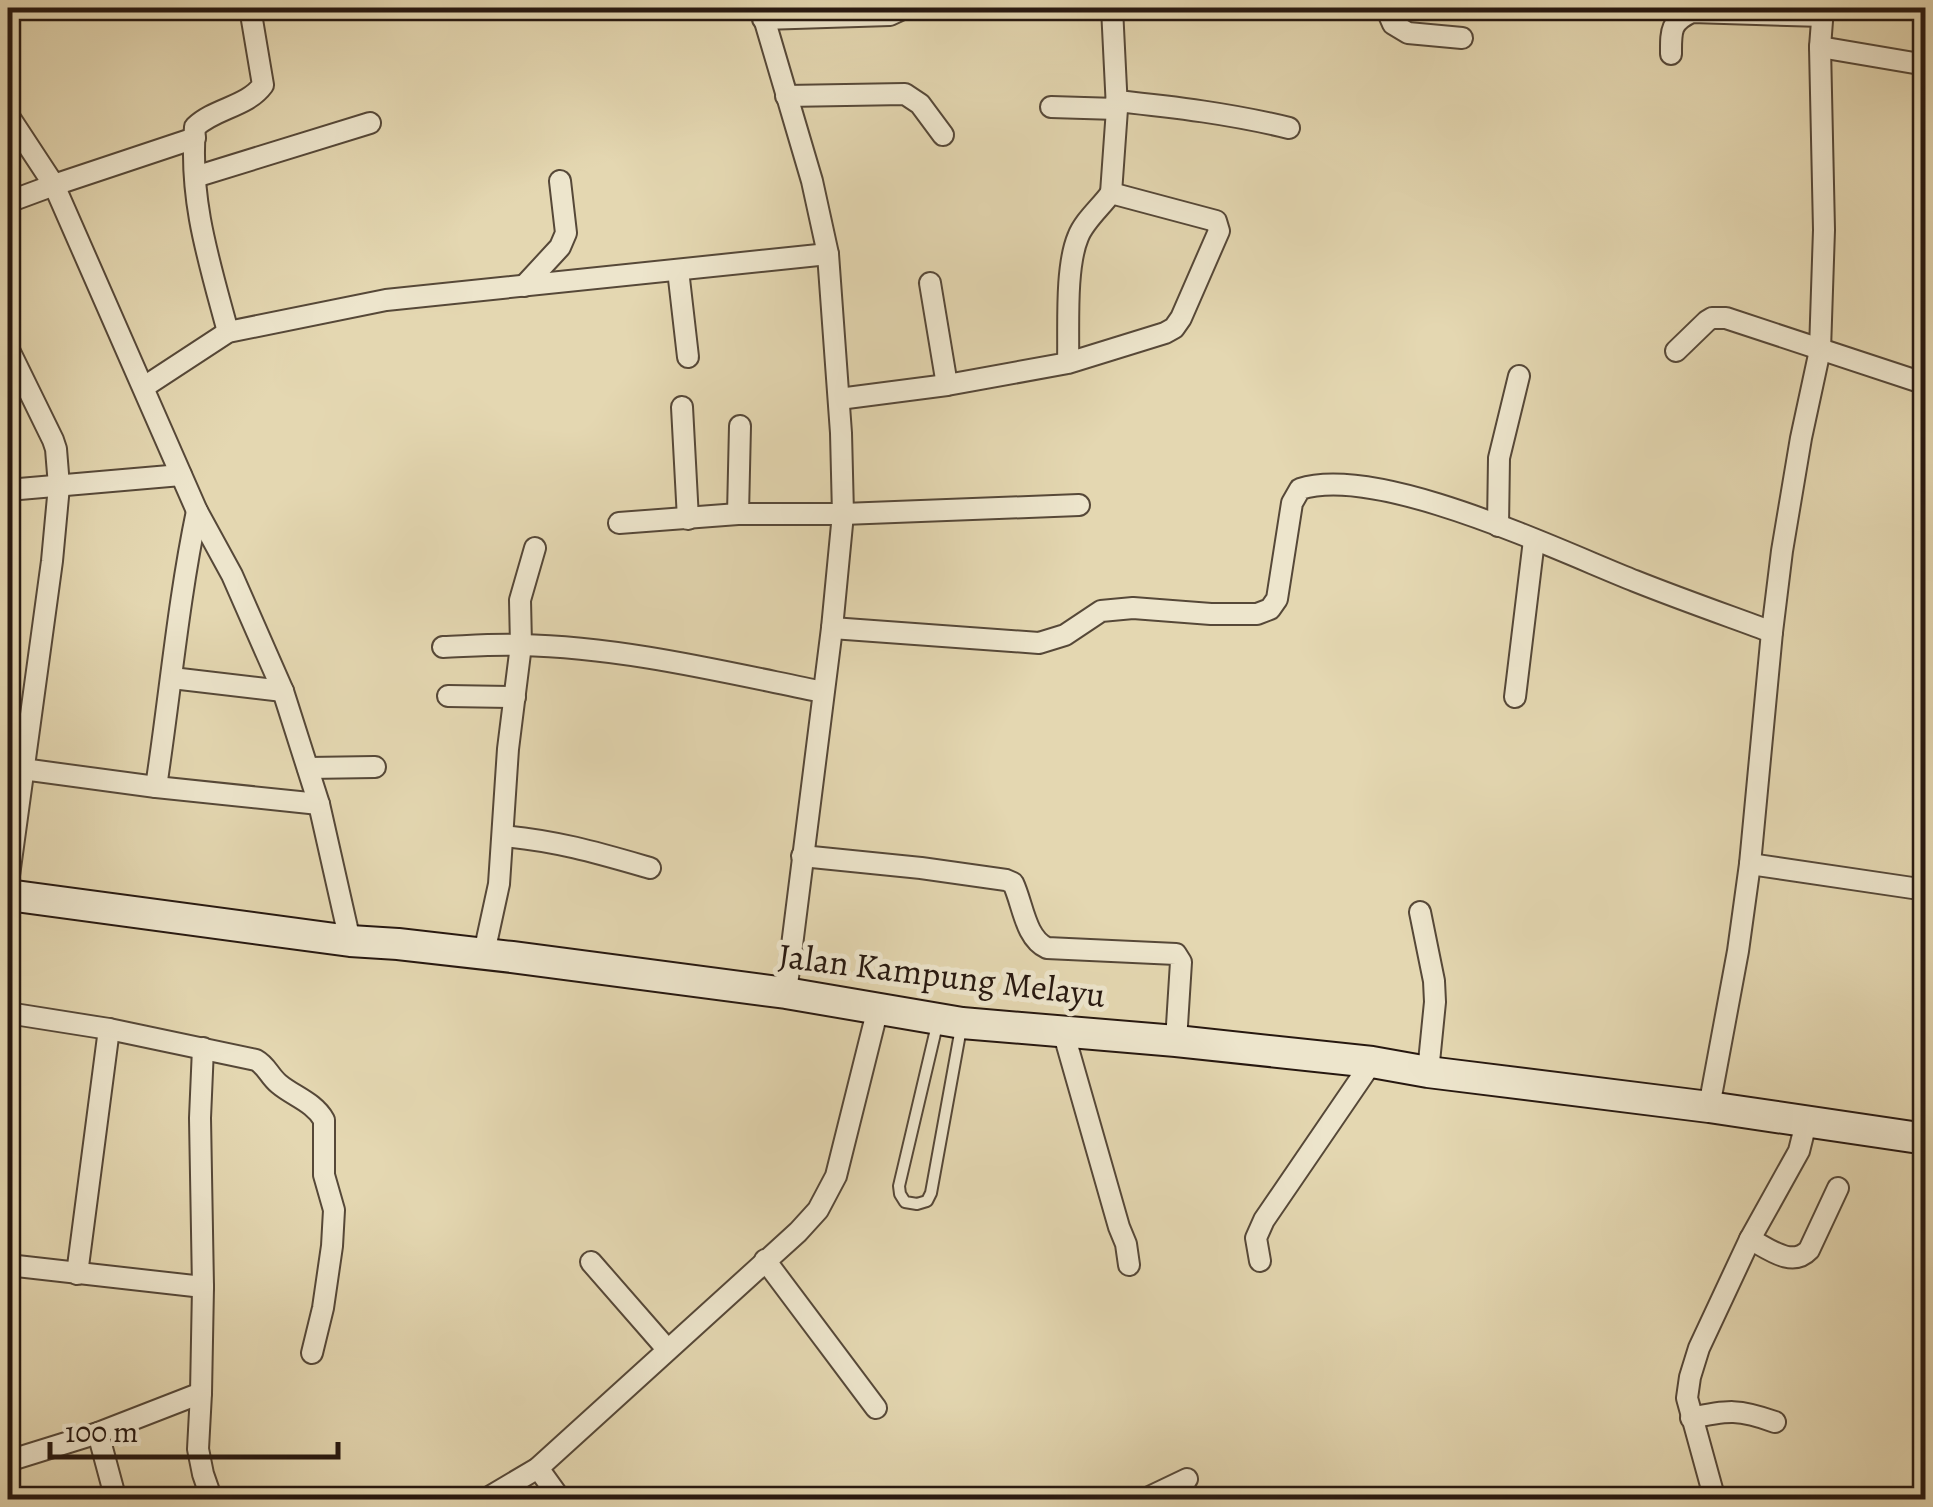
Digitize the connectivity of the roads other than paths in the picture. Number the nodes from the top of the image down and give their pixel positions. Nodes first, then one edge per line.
1 (250, 8) edge
2 (905, 8) edge
3 (1112, 8) edge
4 (1386, 8) edge
5 (1823, 12) edge
6 (762, 13) edge
7 (1462, 38) dead end
8 (1820, 47) junction
9 (1671, 54) dead end
10 (1926, 65) edge
11 (786, 96) junction
12 (1116, 105) junction
13 (1051, 107) dead end
14 (8, 116) edge
15 (370, 123) dead end
16 (1289, 128) dead end
17 (943, 136) dead end
18 (194, 138) junction
19 (195, 177) junction
20 (560, 181) dead end
21 (54, 184) junction
22 (1111, 193) junction
23 (8, 202) edge
24 (828, 254) junction
25 (678, 270) junction
26 (930, 283) dead end
27 (524, 286) junction
28 (228, 332) junction
29 (8, 348) edge
30 (1820, 350) junction
31 (1676, 352) dead end
32 (688, 358) dead end
33 (1068, 363) junction
34 (1519, 376) dead end
35 (1926, 384) edge
36 (946, 386) junction
37 (144, 388) junction
38 (839, 399) junction
39 (682, 406) dead end
40 (740, 426) dead end
41 (181, 475) junction
42 (59, 486) junction
43 (8, 490) edge
44 (1079, 505) dead end
45 (197, 511) junction
46 (738, 514) junction
47 (843, 514) junction
48 (688, 518) junction
49 (619, 523) dead end
50 (1498, 526) junction
51 (1534, 540) junction
52 (535, 548) dead end
53 (832, 628) junction
54 (1772, 632) junction
55 (521, 645) junction
56 (444, 647) dead end
57 (172, 678) junction
58 (283, 691) junction
59 (823, 692) junction
60 (448, 696) dead end
61 (514, 697) junction
62 (1514, 697) dead end
63 (375, 767) dead end
64 (15, 768) edge
65 (308, 768) junction
66 (156, 787) junction
67 (320, 804) junction
68 (504, 836) junction
69 (802, 856) junction
70 (1750, 864) junction
71 (650, 868) dead end
72 (8, 882) edge
73 (1926, 890) edge
74 (8, 895) edge
75 (1420, 912) dead end
76 (350, 941) junction
77 (484, 953) junction
78 (786, 994) junction
79 (878, 1008) junction
80 (8, 1013) edge
81 (950, 1021) junction
82 (109, 1029) junction
83 (1062, 1031) junction
84 (1176, 1041) junction
85 (203, 1048) junction
86 (1372, 1062) junction
87 (1428, 1072) junction
88 (1710, 1107) junction
89 (1806, 1123) junction
90 (1926, 1139) edge
91 (1838, 1188) dead end
92 (1750, 1239) junction
93 (765, 1260) junction
94 (1260, 1261) dead end
95 (591, 1262) dead end
96 (1128, 1265) dead end
97 (8, 1266) edge
98 (77, 1274) junction
99 (202, 1288) junction
100 (668, 1349) junction
101 (312, 1353) dead end
102 (201, 1393) junction
103 (876, 1408) dead end
104 (1691, 1418) junction
105 (1775, 1422) dead end
106 (98, 1433) junction
107 (8, 1461) edge
108 (538, 1468) junction
109 (1186, 1479) dead end
110 (116, 1500) edge
111 (212, 1500) edge
112 (484, 1500) edge
113 (561, 1500) edge
114 (1144, 1500) edge
115 (1715, 1500) edge

1 - 18 street
2 - 6 street
3 - 12 street
4 - 7 street
5 - 8 street
5 - 9 street
6 - 11 street
8 - 10 street
8 - 30 street
11 - 17 street
11 - 24 street
12 - 13 street
12 - 16 street
12 - 22 street
14 - 21 street
15 - 19 street
18 - 19 street
18 - 21 street
19 - 28 street
20 - 27 street
21 - 23 street
21 - 37 street
22 - 33 street
22 - 33 street
24 - 25 street
24 - 38 street
25 - 27 street
25 - 32 street
26 - 36 street
27 - 28 street
28 - 37 street
29 - 42 street
30 - 31 street
30 - 35 street
30 - 54 street
33 - 36 street
34 - 50 street
36 - 38 street
37 - 41 street
38 - 47 street
39 - 48 street
40 - 46 street
41 - 42 street
41 - 45 street
42 - 43 street
42 - 64 street
44 - 47 street
45 - 57 street
45 - 58 street
46 - 47 street
46 - 48 street
47 - 53 street
48 - 49 street
50 - 51 street
50 - 53 street
51 - 54 street
51 - 62 street
52 - 55 street
53 - 59 street
54 - 70 street
55 - 56 street
55 - 59 street
55 - 61 street
57 - 58 street
57 - 66 street
58 - 65 street
59 - 69 street
60 - 61 street
61 - 68 street
63 - 65 street
64 - 66 street
64 - 72 street
65 - 67 street
66 - 67 street
67 - 76 street
68 - 71 street
68 - 77 street
69 - 78 street
69 - 84 street
70 - 73 street
70 - 88 street
74 - 76 main road, Jalan Kampung Melayu
75 - 87 street
76 - 77 main road, Jalan Kampung Melayu
77 - 78 main road, Jalan Kampung Melayu
78 - 79 main road, Jalan Kampung Melayu
79 - 81 main road, Jalan Kampung Melayu
79 - 93 street
80 - 82 street
81 - 81 lane
81 - 83 main road, Jalan Kampung Melayu
82 - 85 street
82 - 98 street
83 - 84 main road, Jalan Kampung Melayu
83 - 96 street
84 - 86 main road, Jalan Kampung Melayu
85 - 99 street
85 - 101 street
86 - 87 main road, Jalan Kampung Melayu
86 - 94 street
87 - 88 main road, Jalan Kampung Melayu
88 - 89 main road, Jalan Kampung Melayu
89 - 90 main road, Jalan Kampung Melayu
89 - 92 street
91 - 92 street
92 - 104 street
93 - 100 street
93 - 103 street
95 - 100 street
97 - 98 street
98 - 99 street
99 - 102 street
100 - 108 street
102 - 106 street
102 - 111 street
104 - 105 street
104 - 115 street
106 - 107 street
106 - 110 street
108 - 112 street
108 - 113 street
109 - 114 street

